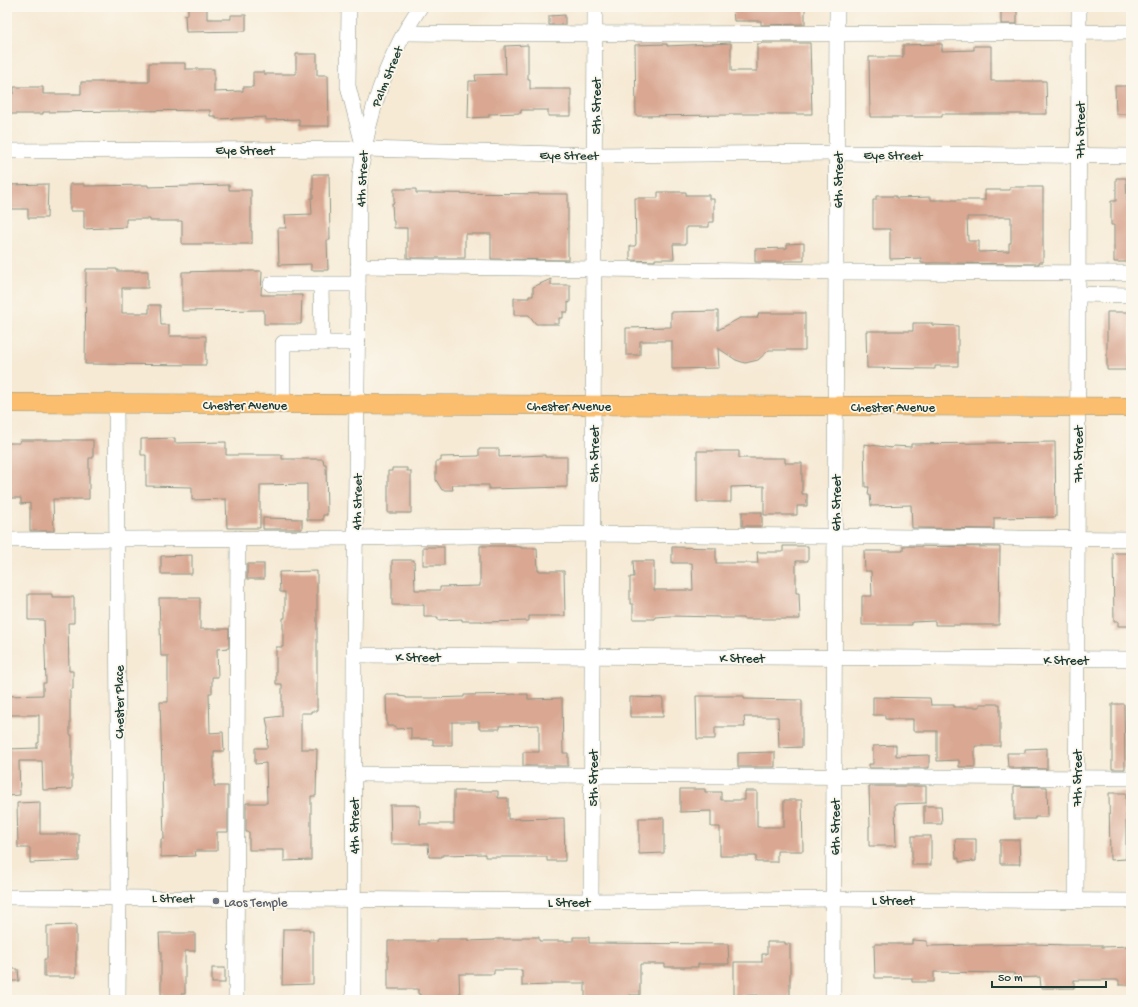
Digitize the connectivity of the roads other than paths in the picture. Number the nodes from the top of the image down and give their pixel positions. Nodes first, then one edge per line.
1 (349, 7) edge
2 (420, 7) edge
3 (595, 7) edge
4 (837, 7) edge
5 (1079, 7) edge
6 (837, 32) junction
7 (1079, 32) junction
8 (1131, 32) edge
9 (405, 33) junction
10 (595, 34) junction
11 (364, 149) junction
12 (7, 151) edge
13 (837, 153) junction
14 (595, 155) junction
15 (1079, 156) junction
16 (1131, 156) edge
17 (358, 266) junction
18 (594, 269) junction
19 (836, 272) junction
20 (1079, 272) junction
21 (1131, 273) edge
22 (271, 284) dead end
23 (321, 284) junction
24 (358, 284) junction
25 (1078, 294) junction
26 (1131, 295) edge
27 (322, 343) junction
28 (358, 343) junction
29 (7, 403) edge
30 (116, 403) junction
31 (283, 404) junction
32 (357, 404) junction
33 (594, 405) junction
34 (836, 406) junction
35 (1078, 406) junction
36 (1131, 407) edge
37 (593, 534) junction
38 (835, 536) junction
39 (117, 538) junction
40 (238, 538) junction
41 (355, 538) junction
42 (1077, 539) junction
43 (1131, 539) edge
44 (7, 540) edge
45 (354, 655) junction
46 (592, 657) junction
47 (834, 658) junction
48 (1077, 659) junction
49 (1131, 659) edge
50 (353, 774) junction
51 (592, 776) junction
52 (834, 776) junction
53 (1076, 778) junction
54 (1131, 778) edge
55 (7, 897) edge
56 (119, 897) junction
57 (237, 898) junction
58 (834, 898) junction
59 (352, 899) junction
60 (592, 901) junction
61 (1076, 901) junction
62 (1131, 901) edge
63 (118, 1000) edge
64 (236, 1000) edge
65 (353, 1000) edge
66 (833, 1000) edge

1 - 11 street, 4th Street
2 - 9 street, Palm Street
3 - 10 street, 5th Street
4 - 6 street, 6th Street
5 - 7 street, 7th Street
6 - 7 street
6 - 10 street
6 - 13 street, 6th Street
7 - 8 street
7 - 15 street, 7th Street
9 - 10 street
9 - 11 street, Palm Street
10 - 14 street, 5th Street
11 - 12 street, Eye Street
11 - 14 street, Eye Street
11 - 17 street, 4th Street
13 - 14 street, Eye Street
13 - 15 street, Eye Street
13 - 19 street, 6th Street
14 - 18 street, 5th Street
15 - 16 street, Eye Street
15 - 20 street, 7th Street
17 - 18 street
17 - 24 street, 4th Street
18 - 19 street
18 - 33 street, 5th Street
19 - 20 street
19 - 34 street, 6th Street
20 - 21 street
20 - 25 street, 7th Street
22 - 23 street
23 - 24 street
23 - 27 street
24 - 28 street, 4th Street
25 - 26 street
25 - 35 street, 7th Street
27 - 28 street
27 - 31 street
28 - 32 street, 4th Street
29 - 30 main road, Chester Avenue
30 - 31 main road, Chester Avenue
30 - 39 street, Chester Place
31 - 32 main road, Chester Avenue
32 - 33 main road, Chester Avenue
32 - 41 street, 4th Street
33 - 34 main road, Chester Avenue
33 - 37 street, 5th Street
34 - 35 main road, Chester Avenue
34 - 38 street, 6th Street
35 - 36 main road, Chester Avenue
35 - 42 street, 7th Street
37 - 38 street
37 - 41 street
37 - 46 street, 5th Street
38 - 42 street
38 - 47 street, 6th Street
39 - 40 street
39 - 44 street
39 - 56 street, Chester Place
40 - 41 street
40 - 57 street
41 - 45 street, 4th Street
42 - 43 street
42 - 48 street, 7th Street
45 - 46 street, K Street
45 - 50 street, 4th Street
46 - 47 street, K Street
46 - 51 street, 5th Street
47 - 48 street, K Street
47 - 52 street, 6th Street
48 - 49 street, K Street
48 - 53 street, 7th Street
50 - 51 street
50 - 59 street, 4th Street
51 - 52 street
51 - 60 street, 5th Street
52 - 53 street
52 - 58 street, 6th Street
53 - 54 street
53 - 61 street, 7th Street
55 - 56 street, L Street
56 - 57 street, L Street
56 - 63 street, Chester Place
57 - 59 street, L Street
57 - 64 street
58 - 60 street, L Street
58 - 61 street, L Street
58 - 66 street, 6th Street
59 - 60 street, L Street
59 - 65 street, 4th Street
61 - 62 street, L Street

